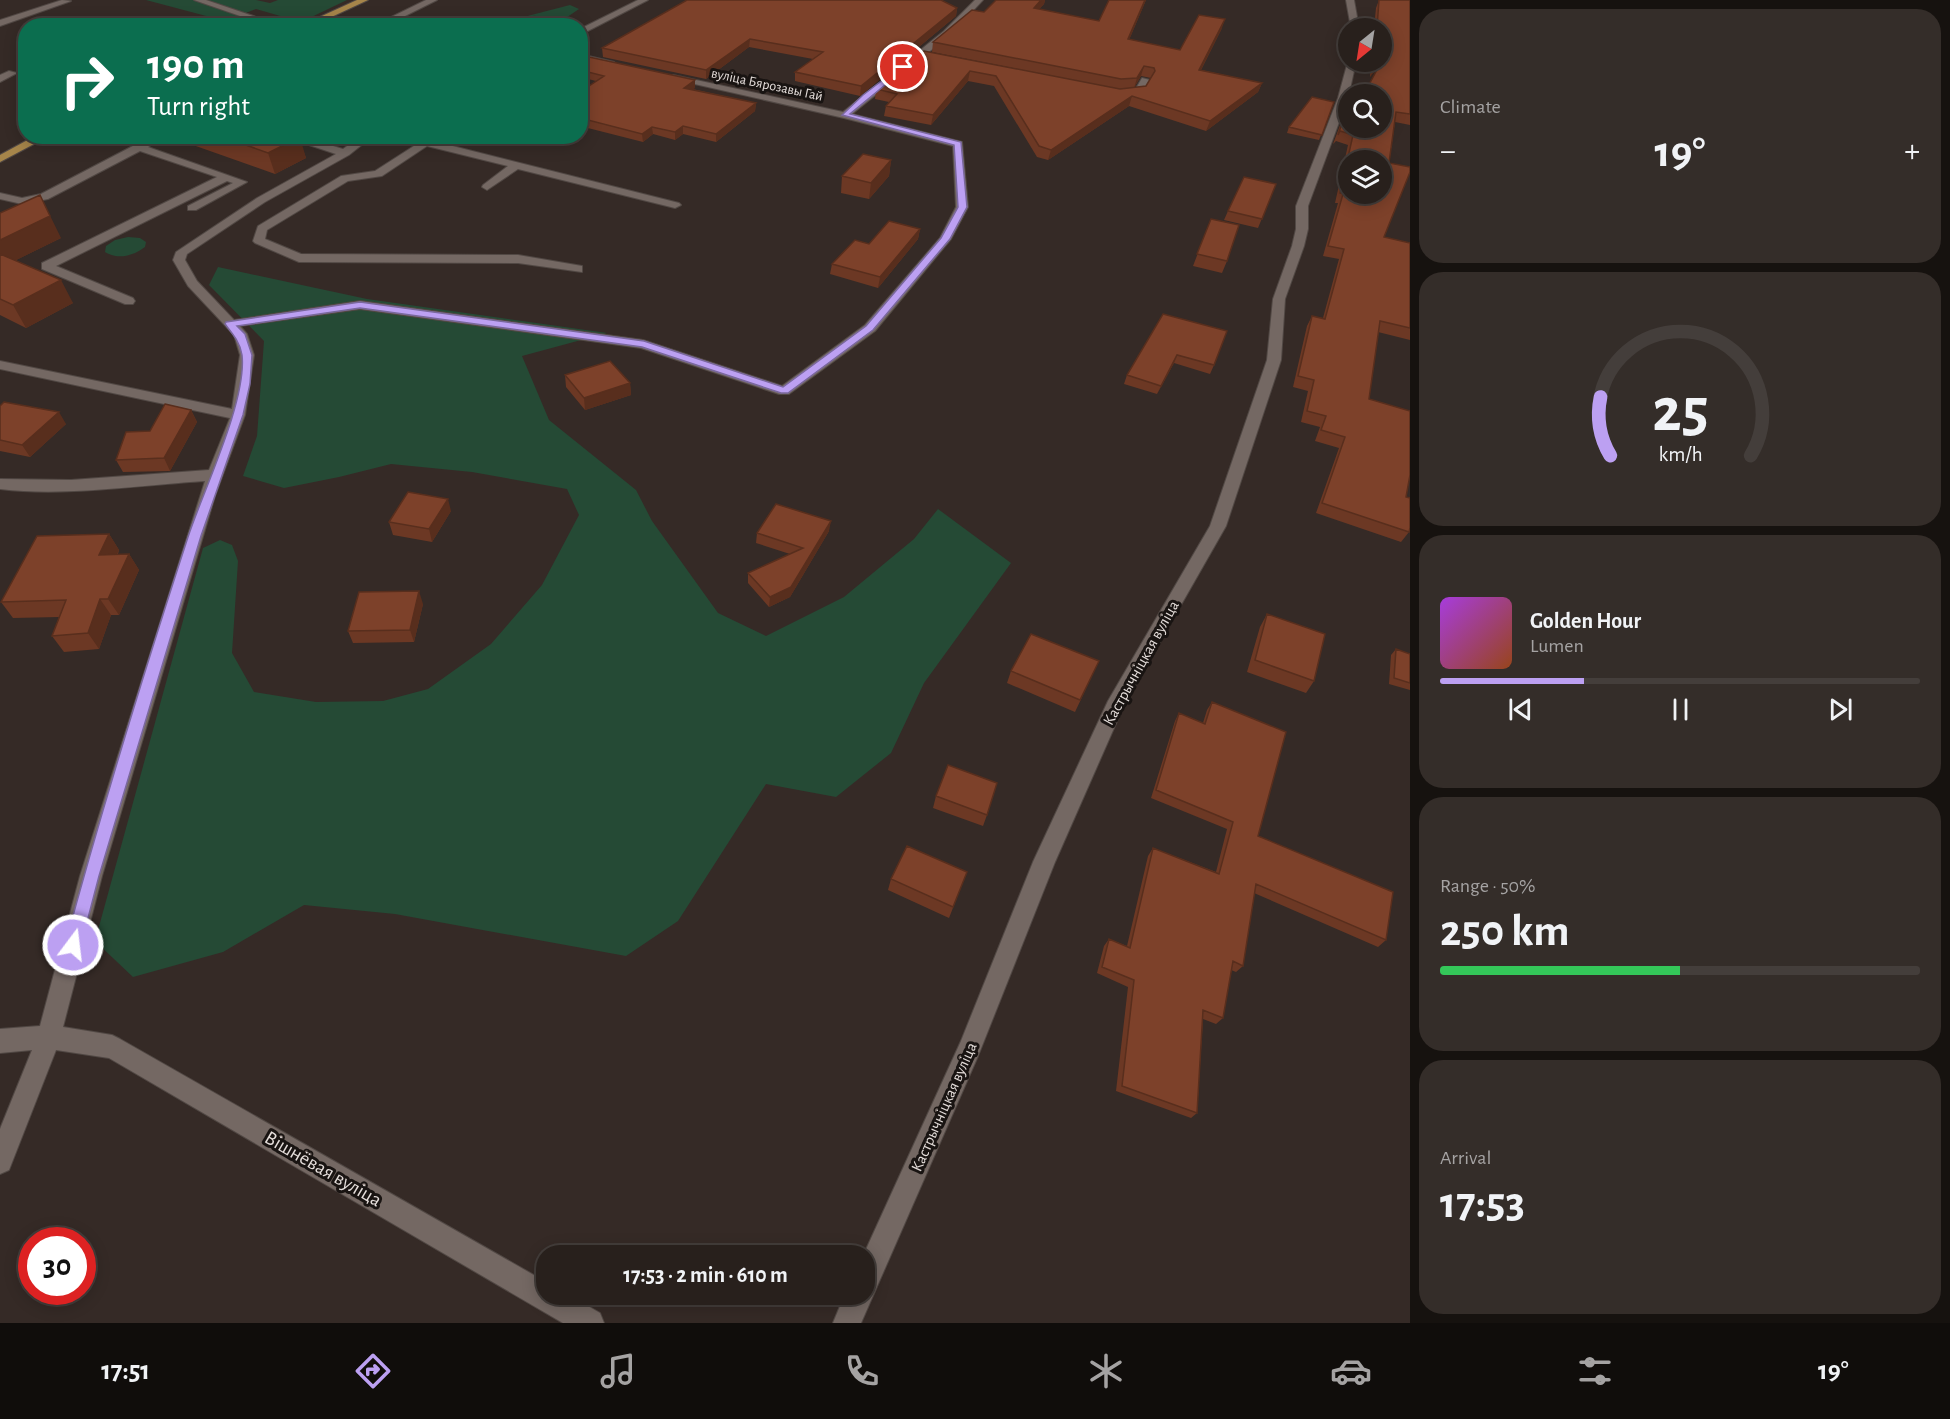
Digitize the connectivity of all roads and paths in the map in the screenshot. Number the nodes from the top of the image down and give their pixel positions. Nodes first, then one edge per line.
1 (198, 0) edge
2 (364, 0) edge
3 (433, 0) edge
4 (644, 0) edge
5 (979, 0) edge
6 (1350, 0) edge
7 (67, 1) edge
8 (254, 18) edge
9 (322, 18) edge
10 (394, 18) edge
11 (1353, 18) edge
12 (0, 23) edge
13 (588, 29) edge
14 (922, 55) junction
15 (933, 57) edge
16 (588, 59) edge
17 (626, 67) edge
18 (1350, 72) edge
19 (12, 73) dead end
20 (660, 75) edge
21 (0, 79) edge
22 (1145, 80) edge
23 (1108, 92) edge
24 (845, 115) junction
25 (29, 144) edge
26 (148, 144) edge
27 (314, 144) edge
28 (357, 144) edge
29 (423, 144) edge
30 (429, 144) edge
31 (141, 148) junction
32 (345, 153) junction
33 (0, 159) edge
34 (517, 165) junction
35 (226, 177) junction
36 (487, 186) dead end
37 (0, 196) edge
38 (675, 205) dead end
39 (192, 208) dead end
40 (578, 268) dead end
41 (129, 301) dead end
42 (230, 324) junction
43 (0, 365) edge
44 (238, 415) junction
45 (214, 475) junction
46 (0, 484) edge
47 (49, 1037) junction
48 (0, 1041) edge
49 (0, 1161) edge
50 (875, 1260) edge
51 (854, 1305) edge
52 (590, 1323) edge
53 (847, 1323) edge

1 - 8 street
2 - 9 main road
3 - 10 street
4 - 13 street
5 - 14 street
6 - 11 street
7 - 12 street
14 - 15 street
14 - 24 street
16 - 17 street
18 - 50 street, Кастрычніцкая вуліца
19 - 21 street
20 - 24 street, вуліца Бярозавы Гай
22 - 23 street
24 - 42 street, вуліца Бярозавы Гай
25 - 33 main road
26 - 31 street
27 - 32 street
28 - 32 street
29 - 40 street
30 - 34 street
31 - 35 street
31 - 37 street
32 - 42 street
34 - 36 street
34 - 38 street
35 - 39 street
35 - 41 street
42 - 44 street
43 - 44 street
44 - 45 street
45 - 46 street
45 - 47 street
47 - 48 street, Вішнёвая вуліца
47 - 49 street
47 - 52 street, Вішнёвая вуліца
51 - 53 street

